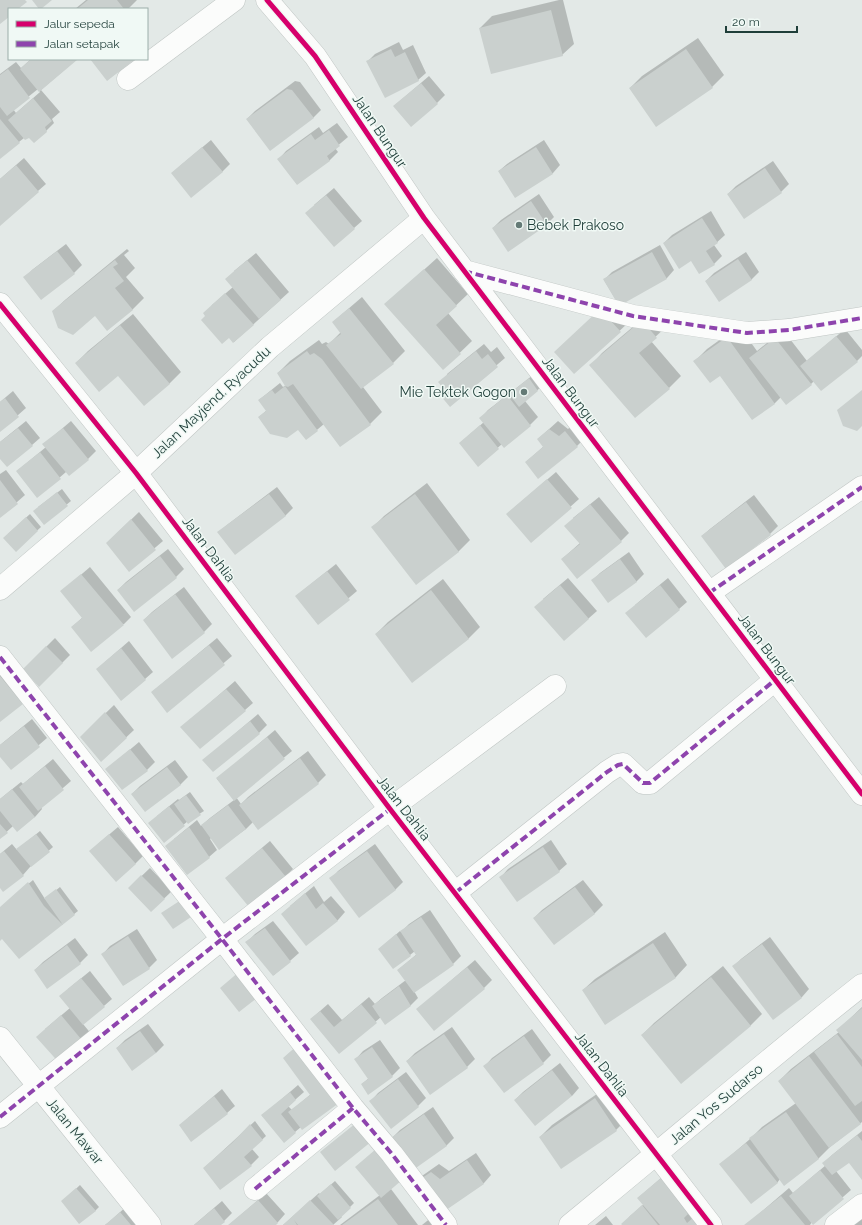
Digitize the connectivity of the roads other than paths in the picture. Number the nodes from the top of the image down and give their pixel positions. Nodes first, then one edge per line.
1 (234, 0) edge
2 (267, 0) edge
3 (128, 79) dead end
4 (424, 218) junction
5 (464, 271) junction
6 (0, 304) edge
7 (862, 318) edge
8 (136, 473) junction
9 (862, 487) edge
10 (0, 589) edge
11 (709, 592) junction
12 (0, 656) edge
13 (775, 680) junction
14 (555, 686) dead end
15 (862, 794) edge
16 (390, 809) junction
17 (455, 893) junction
18 (222, 939) junction
19 (862, 985) edge
20 (0, 1038) edge
21 (38, 1086) junction
22 (353, 1108) junction
23 (0, 1117) edge
24 (657, 1154) junction
25 (255, 1189) dead end
26 (862, 1205) edge
27 (150, 1225) edge
28 (446, 1225) edge
29 (570, 1225) edge
30 (711, 1225) edge
31 (836, 1225) edge

1 - 3 street
2 - 4 street, Jalan Bungur
4 - 5 street, Jalan Bungur
4 - 8 street, Jalan Mayjend. Ryacudu
5 - 7 street
5 - 11 street, Jalan Bungur
6 - 8 street, Jalan Dahlia
8 - 10 street, Jalan Mayjend. Ryacudu
8 - 16 street, Jalan Dahlia
9 - 11 street
11 - 13 street, Jalan Bungur
12 - 18 street
13 - 15 street, Jalan Bungur
13 - 17 street
14 - 16 street
16 - 17 street, Jalan Dahlia
16 - 18 street
17 - 24 street, Jalan Dahlia
18 - 21 street
18 - 22 street
19 - 24 street, Jalan Yos Sudarso
20 - 21 street, Jalan Mawar
21 - 23 street
21 - 27 street, Jalan Mawar
22 - 25 street
22 - 28 street
24 - 29 street, Jalan Yos Sudarso
24 - 30 street, Jalan Dahlia
26 - 31 street

